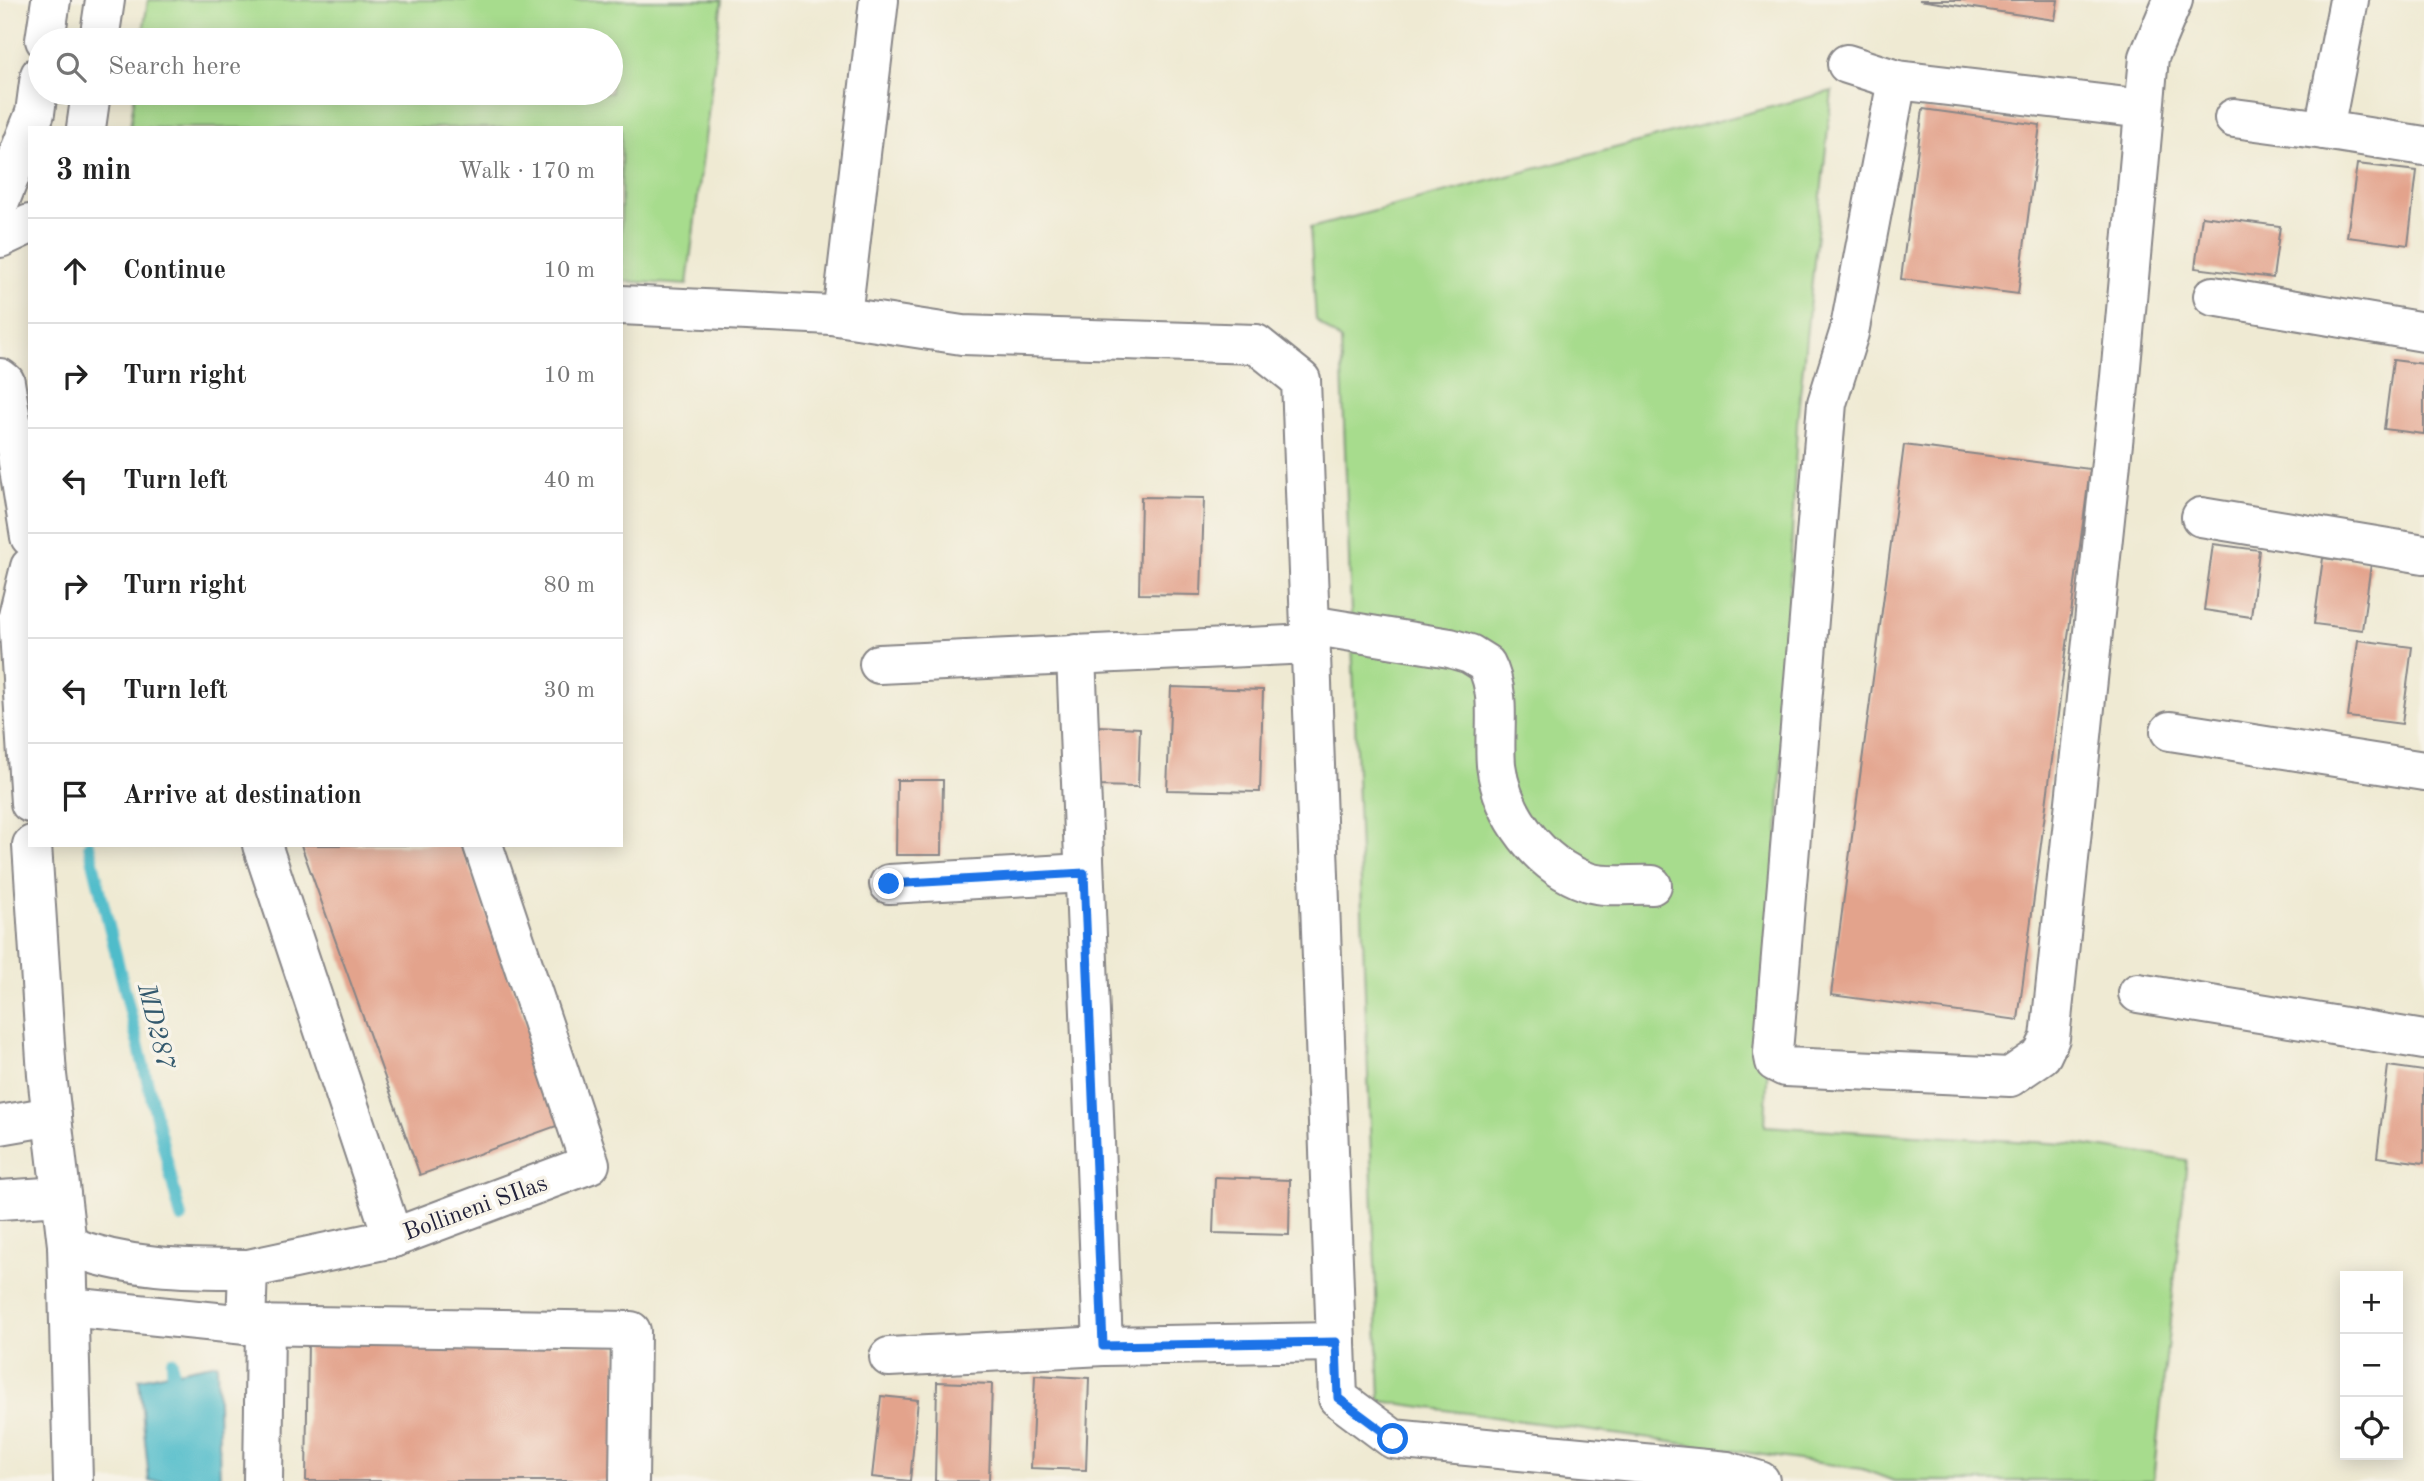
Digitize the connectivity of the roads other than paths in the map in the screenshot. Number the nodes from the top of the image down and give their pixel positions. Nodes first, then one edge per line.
1 (51, 0) edge
2 (105, 0) edge
3 (879, 0) edge
4 (2173, 0) edge
5 (2349, 0) edge
6 (47, 28) edge
7 (101, 28) edge
8 (1847, 64) dead end
9 (1897, 80) junction
10 (36, 105) edge
11 (89, 105) edge
12 (2144, 109) junction
13 (2234, 118) dead end
14 (30, 126) edge
15 (86, 126) edge
16 (2324, 130) junction
17 (28, 131) edge
18 (2424, 146) edge
19 (0, 201) edge
20 (28, 225) edge
21 (0, 238) edge
22 (0, 250) edge
23 (28, 257) edge
24 (2213, 296) dead end
25 (623, 305) edge
26 (842, 316) junction
27 (2424, 332) edge
28 (0, 378) edge
29 (2201, 517) dead end
30 (28, 525) edge
31 (2424, 554) edge
32 (0, 573) edge
33 (28, 576) edge
34 (18, 616) junction
35 (1310, 635) junction
36 (1076, 654) junction
37 (879, 664) dead end
38 (2170, 731) dead end
39 (2424, 771) edge
40 (28, 772) edge
41 (33, 847) edge
42 (263, 847) edge
43 (485, 847) edge
44 (1084, 873) junction
45 (889, 884) dead end
46 (1652, 885) dead end
47 (2138, 993) dead end
48 (2424, 1040) edge
49 (52, 1116) junction
50 (0, 1125) edge
51 (61, 1196) junction
52 (0, 1200) edge
53 (393, 1238) junction
54 (67, 1245) junction
55 (248, 1269) junction
56 (69, 1307) junction
57 (255, 1325) junction
58 (1336, 1342) junction
59 (1103, 1346) junction
60 (890, 1357) dead end
61 (1625, 1471) edge
62 (73, 1481) edge
63 (263, 1481) edge
64 (629, 1481) edge
65 (1760, 1481) edge

1 - 6 street
2 - 7 street
3 - 26 street
4 - 12 street
5 - 16 street
8 - 9 street
9 - 12 street
9 - 12 street
10 - 14 street
11 - 15 street
13 - 16 street
16 - 18 street
17 - 19 street
20 - 21 street
22 - 23 street
24 - 27 street
25 - 26 street
26 - 35 street
28 - 30 street
29 - 31 street
32 - 34 street
33 - 34 street
34 - 40 street
35 - 36 street
35 - 46 street
35 - 58 street
36 - 37 street
36 - 44 street
38 - 39 street
41 - 49 street
42 - 53 street, Bollineni SIlas
43 - 53 street, Bollineni SIlas
44 - 45 street
44 - 59 street
47 - 48 street
49 - 50 street
49 - 51 street
51 - 52 street
51 - 54 street
53 - 55 street
54 - 55 street
54 - 56 street
55 - 57 street
56 - 57 street
56 - 62 street
57 - 63 street
57 - 64 street
58 - 59 street
58 - 61 street
59 - 60 street
61 - 65 street

